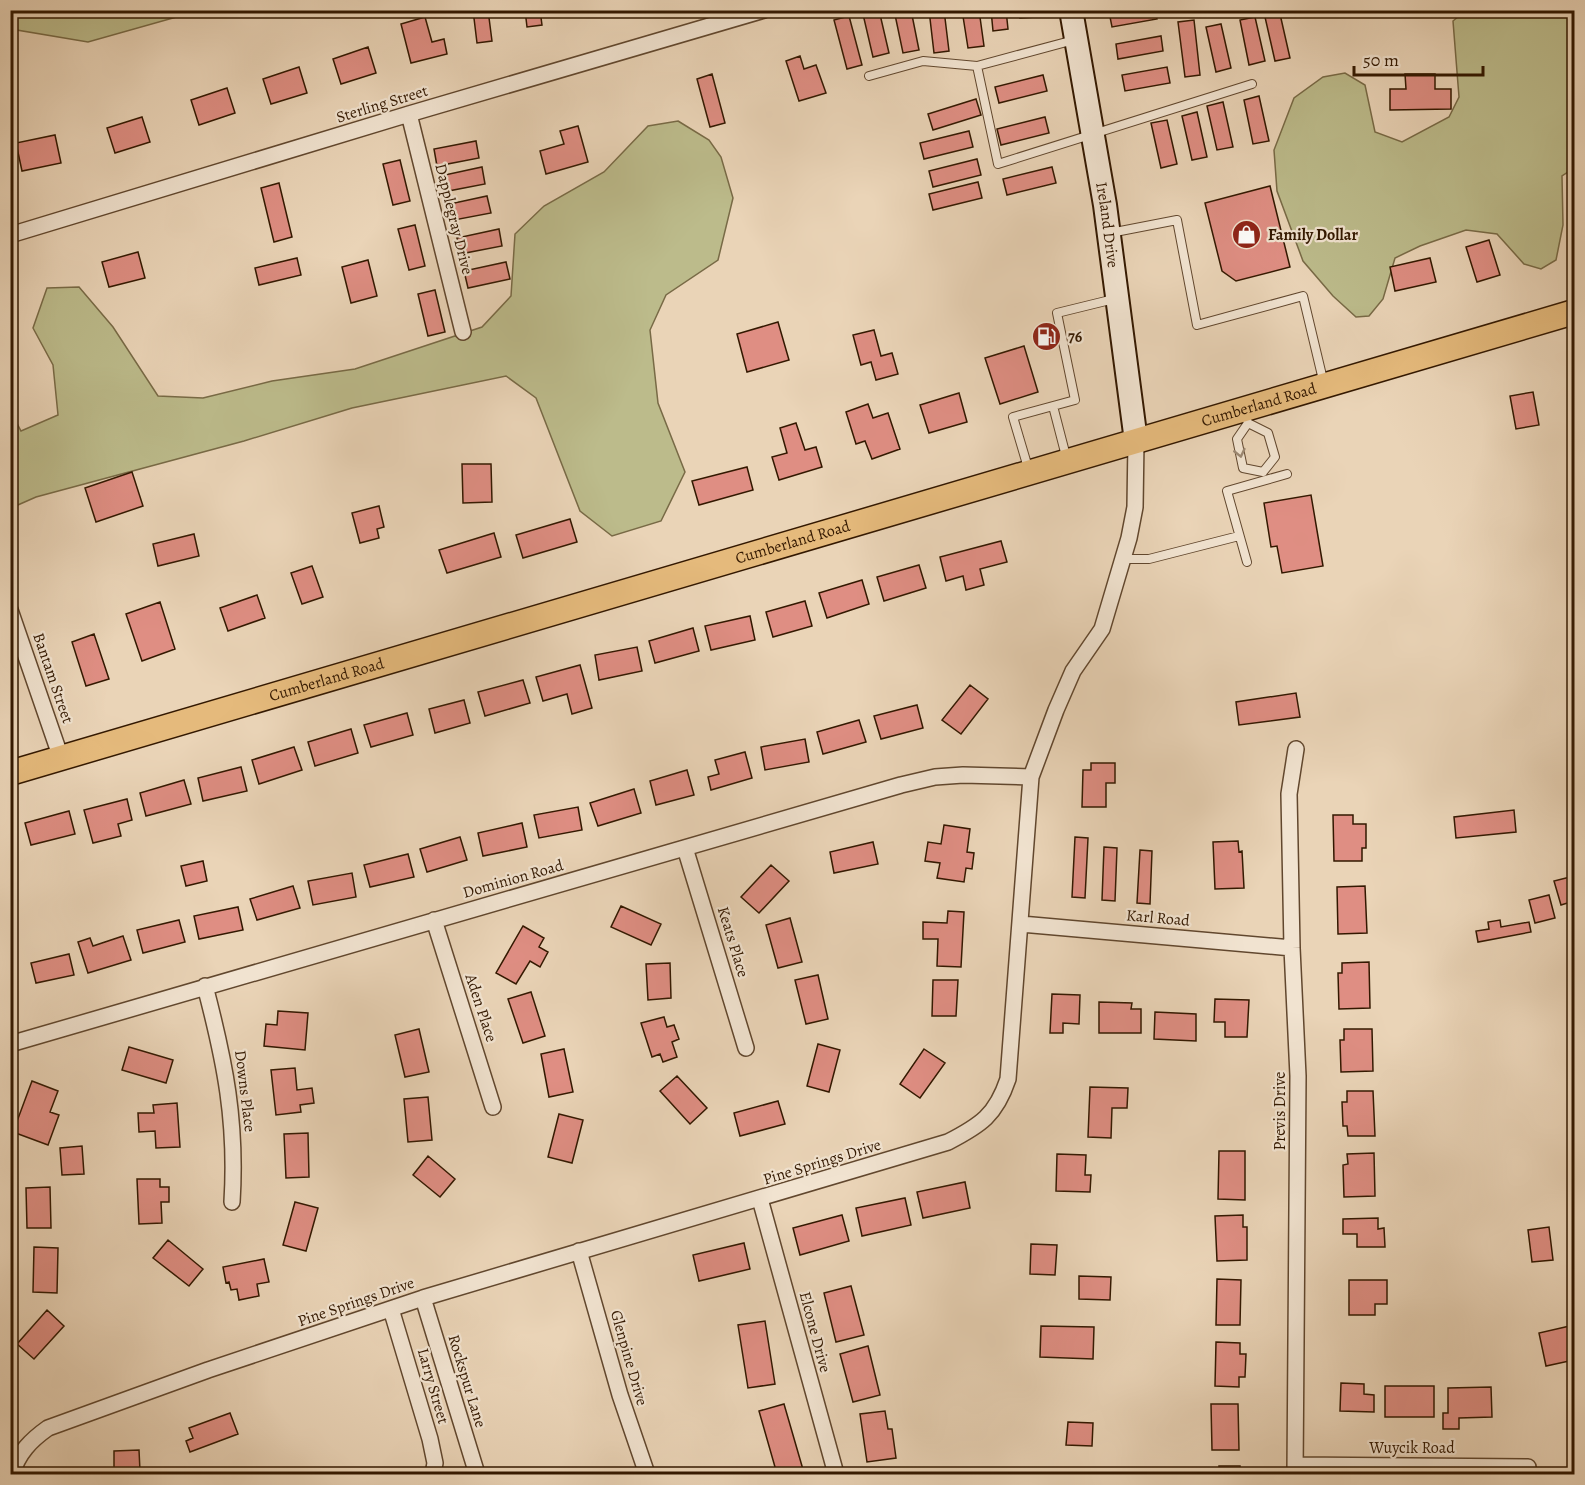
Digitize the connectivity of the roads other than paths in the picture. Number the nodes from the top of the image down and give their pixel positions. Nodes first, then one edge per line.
1 (764, 10) edge
2 (1071, 10) edge
3 (1076, 39) junction
4 (976, 66) junction
5 (869, 76) dead end
6 (1252, 84) dead end
7 (409, 114) junction
8 (1092, 135) junction
9 (1109, 234) junction
10 (10, 235) edge
11 (1118, 298) junction
12 (1575, 312) edge
13 (463, 332) dead end
14 (1325, 386) junction
15 (1053, 406) junction
16 (1246, 416) junction
17 (1136, 441) junction
18 (1068, 461) junction
19 (1029, 472) junction
20 (1287, 474) dead end
21 (1264, 476) junction
22 (1239, 536) junction
23 (1122, 559) junction
24 (1247, 562) dead end
25 (10, 610) edge
26 (1296, 749) dead end
27 (61, 758) junction
28 (10, 773) edge
29 (1031, 777) junction
30 (685, 848) junction
31 (434, 920) junction
32 (1021, 924) junction
33 (1292, 948) junction
34 (205, 986) junction
35 (10, 1044) edge
36 (746, 1047) dead end
37 (493, 1107) dead end
38 (760, 1199) junction
39 (232, 1202) dead end
40 (579, 1251) junction
41 (423, 1298) junction
42 (391, 1308) junction
43 (1528, 1467) dead end
44 (1295, 1470) edge
45 (12, 1474) edge
46 (433, 1474) edge
47 (477, 1474) edge
48 (647, 1474) edge
49 (836, 1474) edge

1 - 7 street, Sterling Street
2 - 3 main road, Ireland Drive
3 - 4 lane
3 - 8 main road, Ireland Drive
4 - 5 lane
4 - 8 lane
6 - 8 lane
7 - 10 street, Sterling Street
7 - 13 street, Dapplegray Drive
8 - 9 main road, Ireland Drive
9 - 11 main road, Ireland Drive
9 - 14 lane
11 - 15 lane
11 - 17 main road, Ireland Drive
12 - 14 main road, Cumberland Road
14 - 16 main road, Cumberland Road
15 - 18 lane
15 - 19 lane
16 - 17 main road, Cumberland Road
16 - 21 lane
16 -> 21 lane
17 - 18 main road, Cumberland Road
17 - 23 street, Pine Springs Drive
18 - 19 main road, Cumberland Road
19 - 27 main road, Cumberland Road
20 - 21 lane
21 - 22 lane
22 - 23 lane
22 - 24 lane
23 - 29 street, Pine Springs Drive
25 - 27 street, Bantam Street
26 - 33 street, Previs Drive
27 - 28 main road, Cumberland Road
29 - 30 street, Dominion Road
29 - 32 street, Pine Springs Drive
30 - 31 street, Dominion Road
30 - 36 street, Keats Place
31 - 34 street, Dominion Road
31 - 37 street, Aden Place
32 - 33 street, Karl Road
32 - 38 street, Pine Springs Drive
33 - 44 street, Previs Drive
34 - 35 street, Dominion Road
34 - 39 street, Downs Place
38 - 40 street, Pine Springs Drive
38 - 49 street, Elcone Drive
40 - 41 street, Pine Springs Drive
40 - 48 street, Glenpine Drive
41 - 42 street, Pine Springs Drive
41 - 47 street, Rockspur Lane
42 - 45 street, Pine Springs Drive
42 - 46 street, Larry Street
43 - 44 street, Wuycik Road

